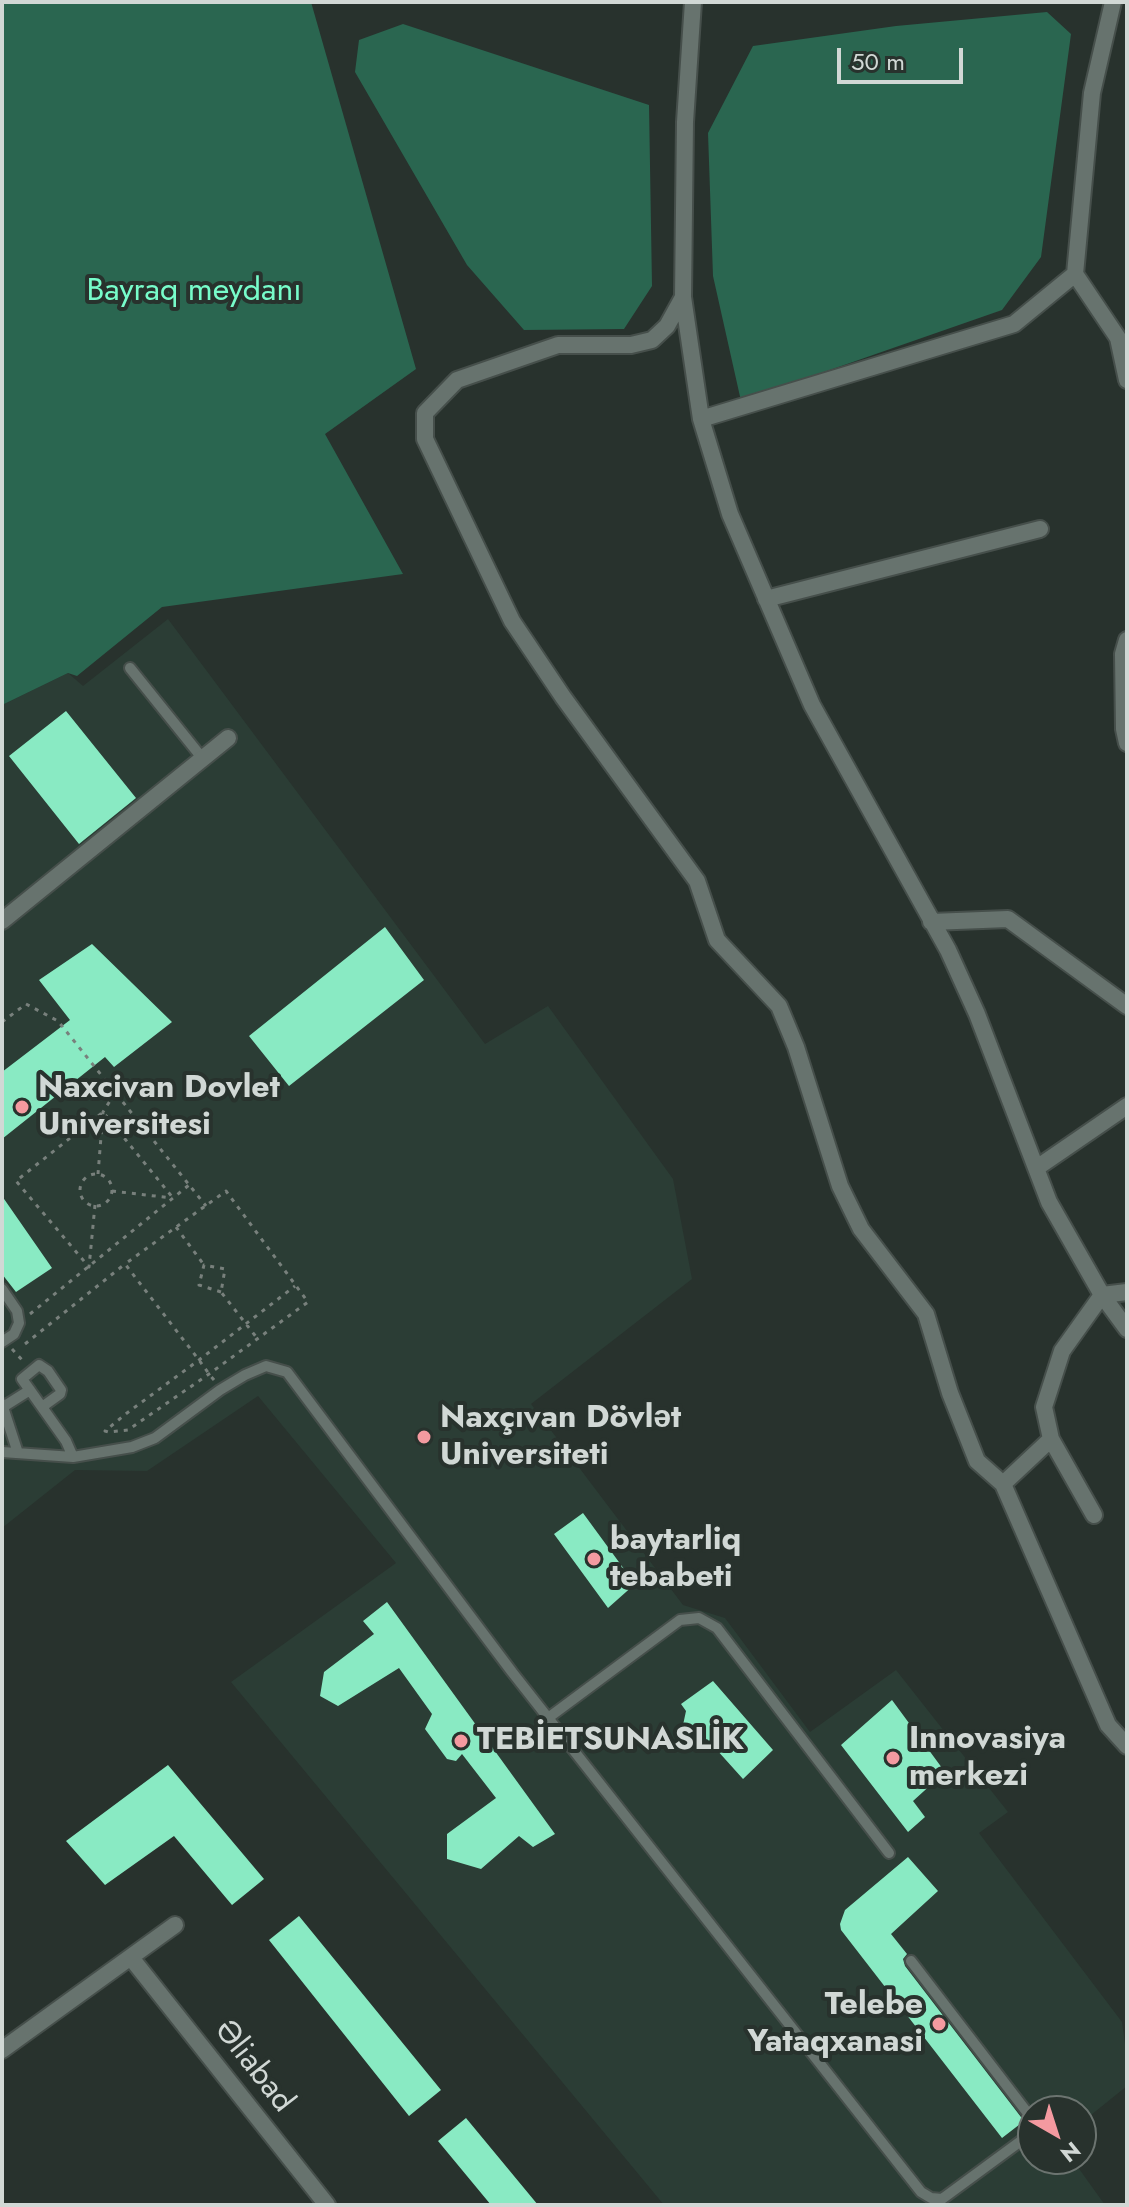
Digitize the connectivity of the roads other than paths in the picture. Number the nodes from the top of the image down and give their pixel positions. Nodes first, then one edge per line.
1 (693, 2) edge
2 (1113, 2) edge
3 (1075, 274) junction
4 (683, 297) junction
5 (1127, 380) edge
6 (701, 419) junction
7 (1040, 529) dead end
8 (766, 599) junction
9 (1127, 640) edge
10 (130, 668) dead end
11 (228, 738) dead end
12 (1127, 743) edge
13 (203, 759) junction
14 (2, 921) edge
15 (931, 922) junction
16 (1127, 1006) edge
17 (1127, 1106) edge
18 (1038, 1167) junction
19 (2, 1289) edge
20 (1127, 1292) edge
21 (1102, 1295) junction
22 (1127, 1329) edge
23 (4, 1342) edge
24 (30, 1390) junction
25 (2, 1406) edge
26 (42, 1407) junction
27 (1051, 1439) junction
28 (2, 1452) edge
29 (18, 1453) junction
30 (73, 1457) junction
31 (1003, 1484) junction
32 (1094, 1515) dead end
33 (548, 1718) junction
34 (1127, 1746) edge
35 (889, 1853) dead end
36 (175, 1925) dead end
37 (911, 1961) dead end
38 (136, 1964) dead end
39 (2, 2050) edge
40 (1017, 2099) edge
41 (1017, 2144) edge
42 (327, 2205) edge

1 - 4 street
2 - 3 street
3 - 5 street
3 - 6 street
4 - 6 street
4 - 31 street
6 - 8 street
7 - 8 street
8 - 15 street
9 - 12 street
10 - 13 lane
11 - 13 street
13 - 14 street
15 - 16 street
15 - 18 street
17 - 18 street
18 - 21 street
19 - 23 lane
20 - 21 street
21 - 22 street
21 - 27 street
24 - 25 lane
24 - 26 lane
24 - 26 lane
25 - 29 lane
26 - 30 lane
27 - 31 street
27 - 32 street
28 - 29 lane
29 - 30 lane
30 - 33 lane
31 - 34 street
33 - 35 lane
33 - 41 lane
36 - 39 street
37 - 40 lane
38 - 42 street, Əliabad

